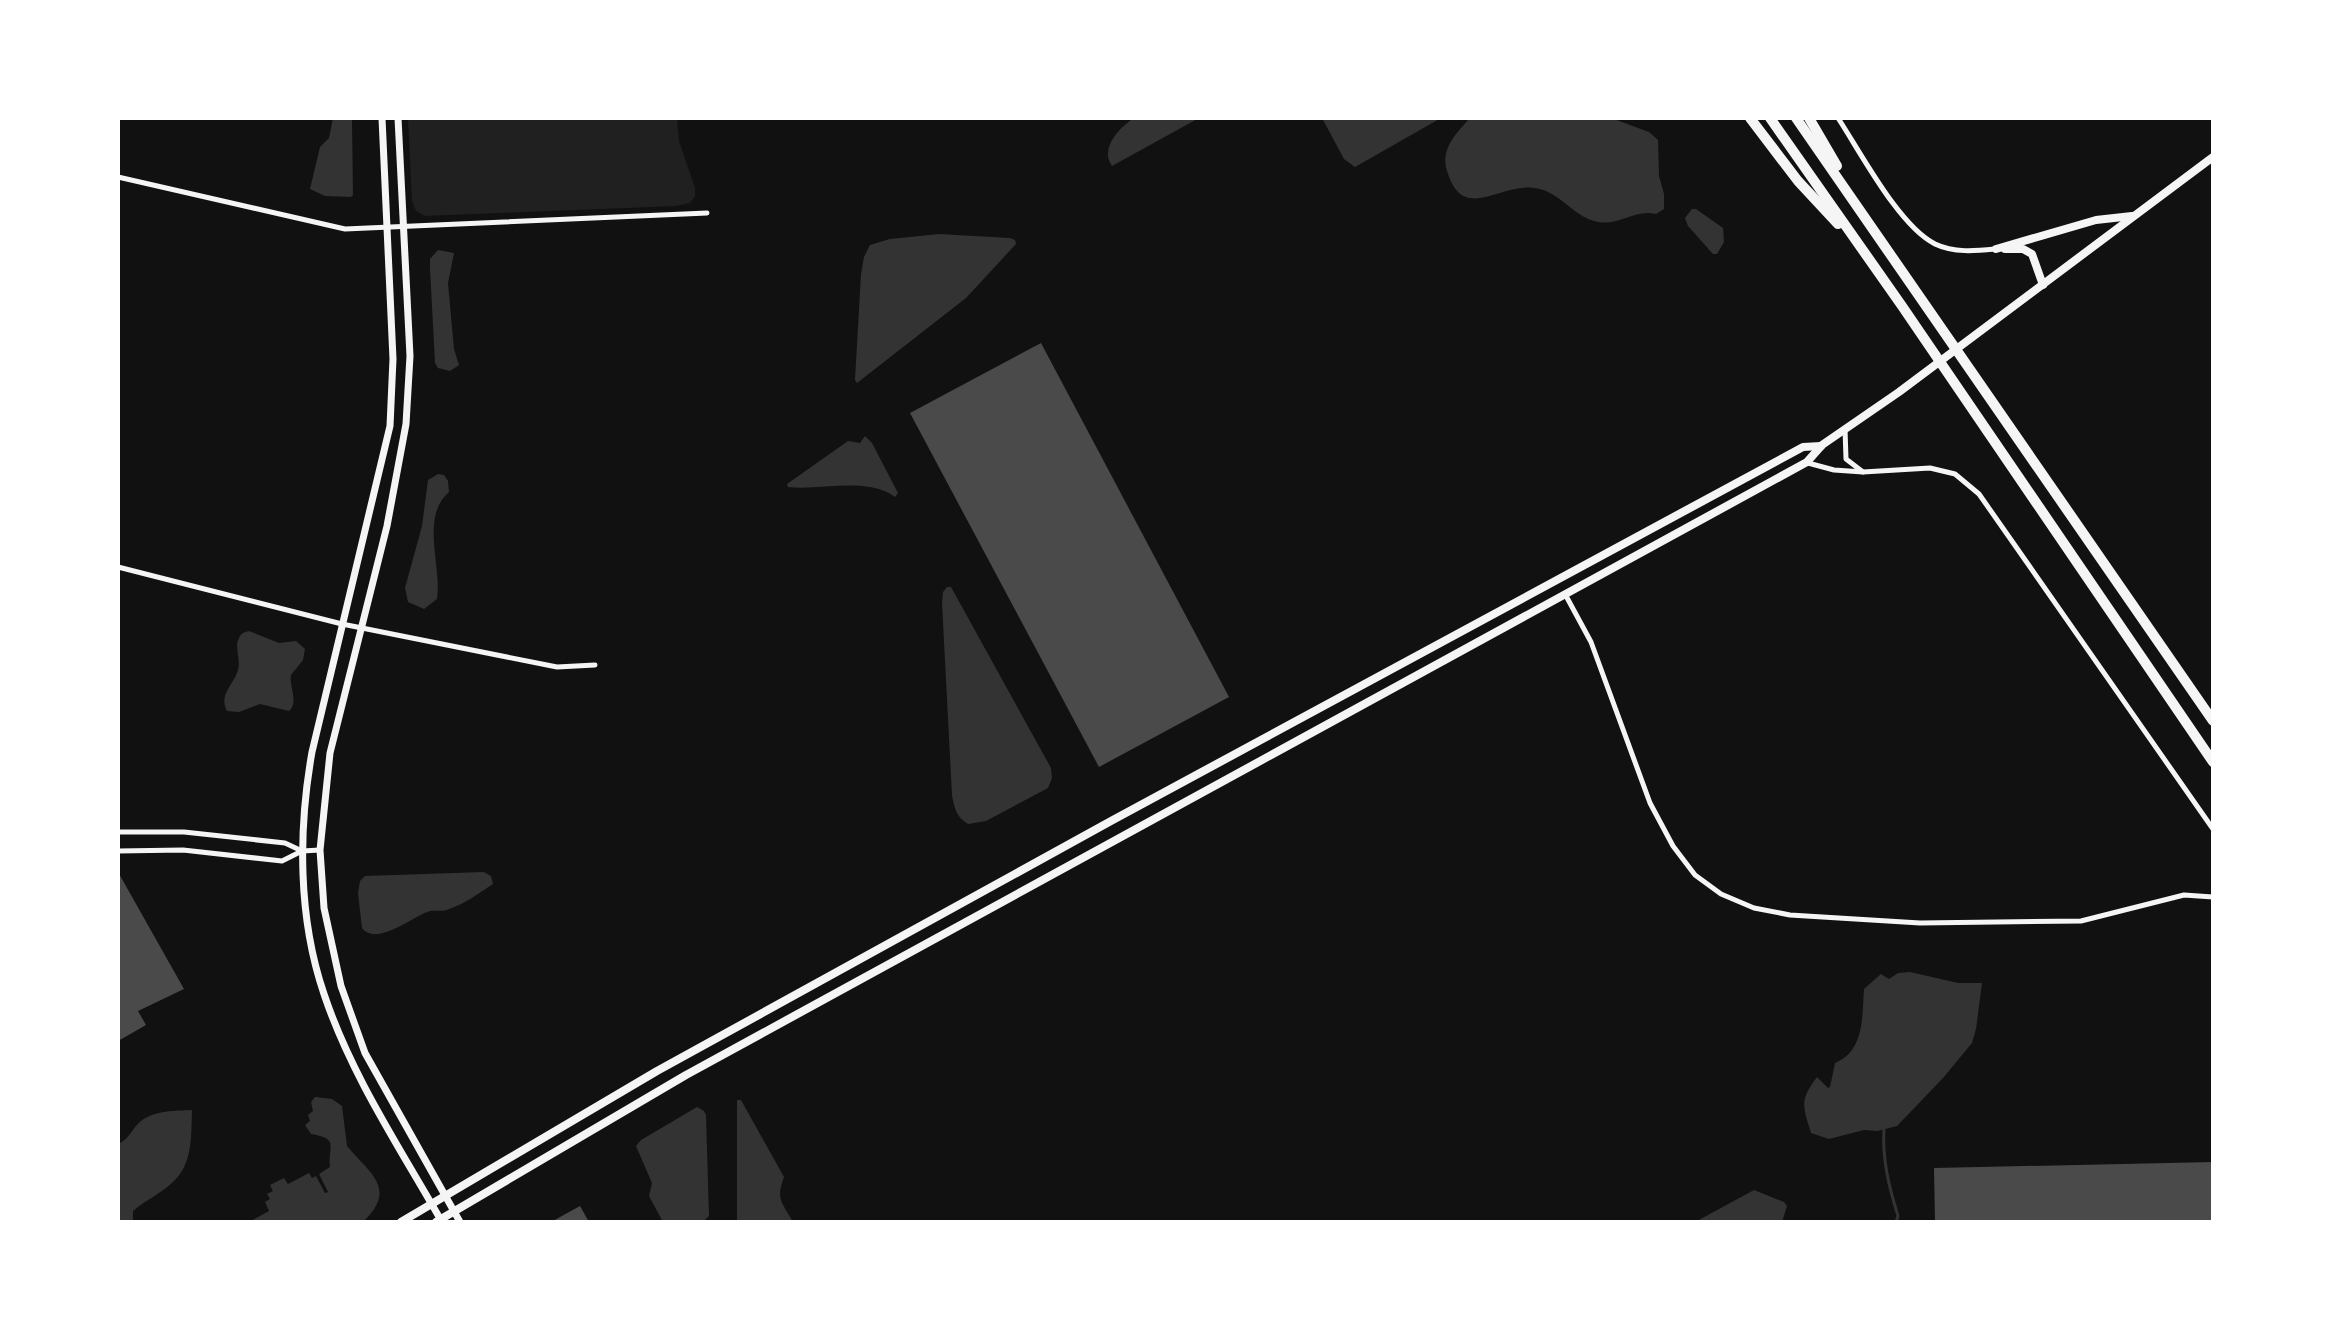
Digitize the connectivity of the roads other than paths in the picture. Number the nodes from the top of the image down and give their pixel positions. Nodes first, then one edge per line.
1 (382, 118) edge
2 (398, 118) edge
3 (1750, 118) edge
4 (1770, 118) edge
5 (1796, 118) edge
6 (1809, 118) edge
7 (1838, 118) edge
8 (2213, 157) edge
9 (118, 177) edge
10 (707, 213) dead end
11 (2133, 216) junction
12 (385, 228) junction
13 (403, 228) junction
14 (1881, 239) junction
15 (1996, 249) junction
16 (1865, 253) junction
17 (2043, 285) junction
18 (1845, 429) junction
19 (1822, 445) junction
20 (1807, 462) junction
21 (1863, 472) junction
22 (118, 567) edge
23 (1565, 594) junction
24 (342, 624) junction
25 (361, 628) junction
26 (595, 665) dead end
27 (2213, 721) edge
28 (2213, 762) edge
29 (2213, 829) edge
30 (118, 832) edge
31 (320, 850) junction
32 (118, 851) edge
33 (302, 851) junction
34 (2213, 897) edge
35 (445, 1196) junction
36 (432, 1204) junction
37 (454, 1212) junction
38 (440, 1221) edge
39 (401, 1222) edge
40 (460, 1222) edge

1 - 12 street
2 - 13 street
3 - 16 highway
4 - 16 highway
5 - 14 highway
6 - 14 highway
7 - 15 street
8 - 11 main road
9 - 12 street
10 - 13 street
11 - 15 main road
11 - 17 main road
12 - 13 street
12 - 24 street
13 - 25 street
14 - 27 highway
15 - 17 main road
16 - 28 highway
17 - 18 main road
18 - 19 main road
18 - 21 street
19 - 20 main road
19 - 35 main road
20 - 21 street
20 - 23 main road
21 - 29 street
22 - 24 street
23 - 34 street
23 - 37 main road
24 - 25 street
24 - 33 street
25 - 26 street
25 - 31 street
30 - 33 street
31 - 33 street
31 - 35 street
32 - 33 street
33 - 36 street
35 - 36 main road
35 - 37 street
36 - 38 street
36 - 39 main road
37 - 38 main road
37 - 40 street

